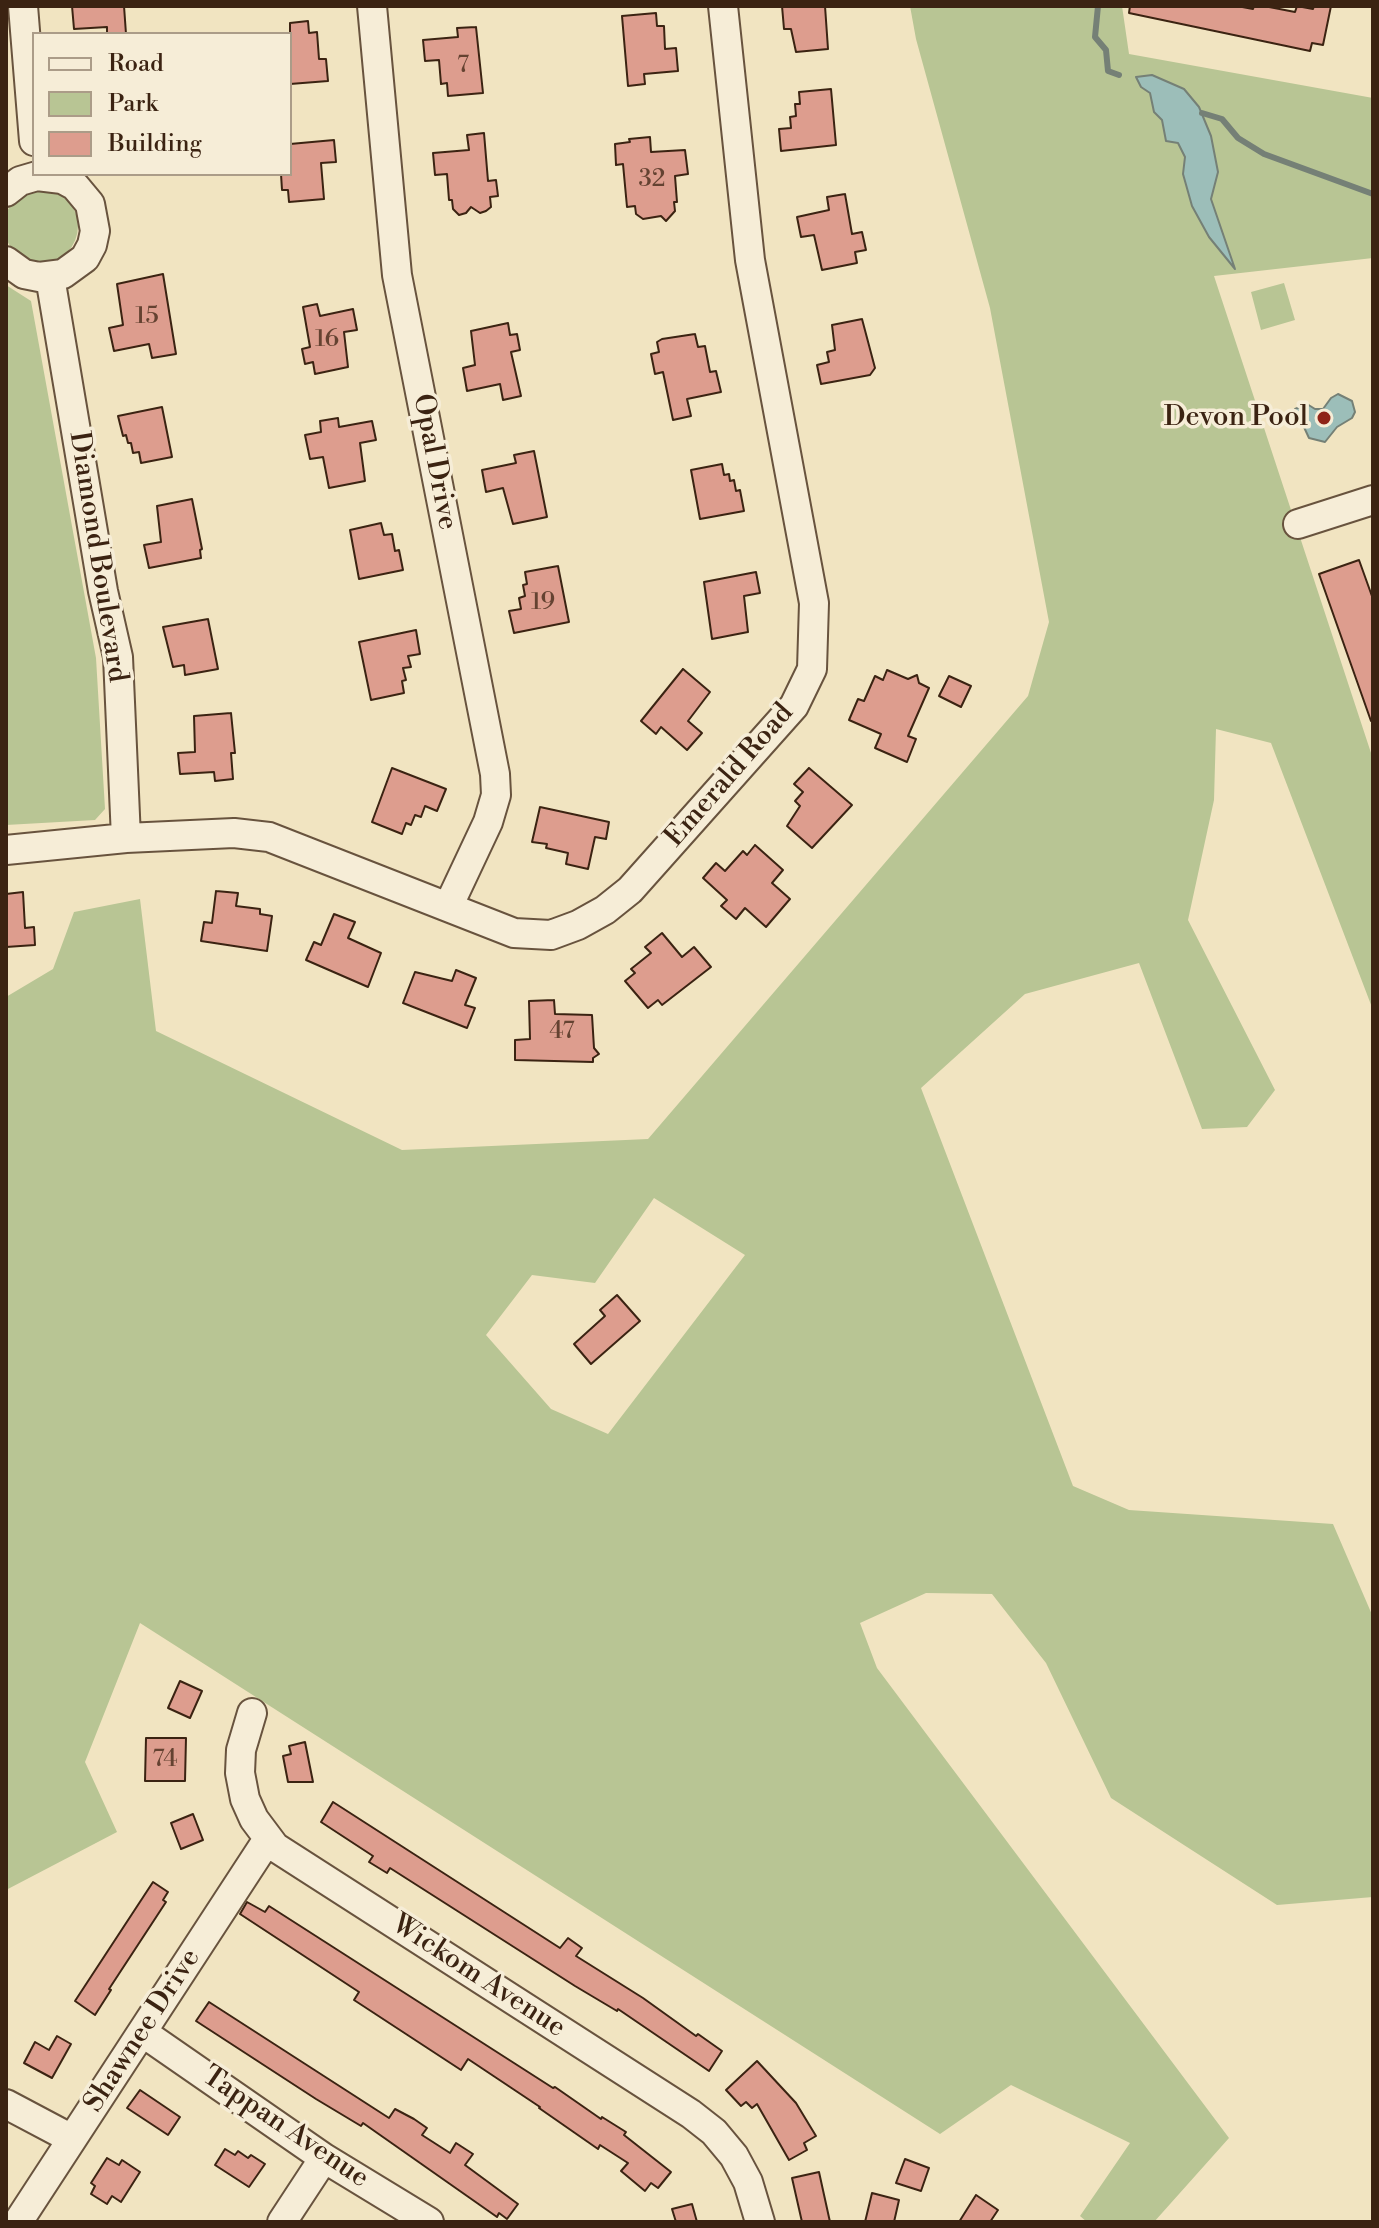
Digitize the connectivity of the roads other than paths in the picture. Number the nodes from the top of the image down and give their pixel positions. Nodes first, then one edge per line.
1 (23, 6) edge
2 (372, 6) edge
3 (723, 6) edge
4 (32, 116) edge
5 (34, 176) edge
6 (43, 176) edge
7 (6, 192) edge
8 (6, 261) edge
9 (50, 277) junction
10 (1373, 500) edge
11 (1298, 524) dead end
12 (126, 838) junction
13 (6, 850) edge
14 (448, 907) junction
15 (252, 1713) dead end
16 (268, 1839) junction
17 (142, 2032) junction
18 (6, 2104) edge
19 (72, 2139) junction
20 (324, 2158) junction
21 (18, 2222) edge
22 (282, 2222) edge
23 (429, 2222) edge
24 (760, 2222) edge

1 - 4 street
2 - 14 street, Opal Drive
3 - 14 street, Emerald Road
5 - 7 street
6 - 9 street
8 - 9 street
9 - 12 street, Diamond Boulevard
10 - 11 street
12 - 13 street, Emerald Road
12 - 14 street, Emerald Road
15 - 16 street, Wickom Avenue
16 - 17 street, Shawnee Drive
16 - 24 street, Wickom Avenue
17 - 19 street, Shawnee Drive
17 - 20 street, Tappan Avenue
18 - 19 street
19 - 21 street, Shawnee Drive
20 - 22 street
20 - 23 street, Tappan Avenue

